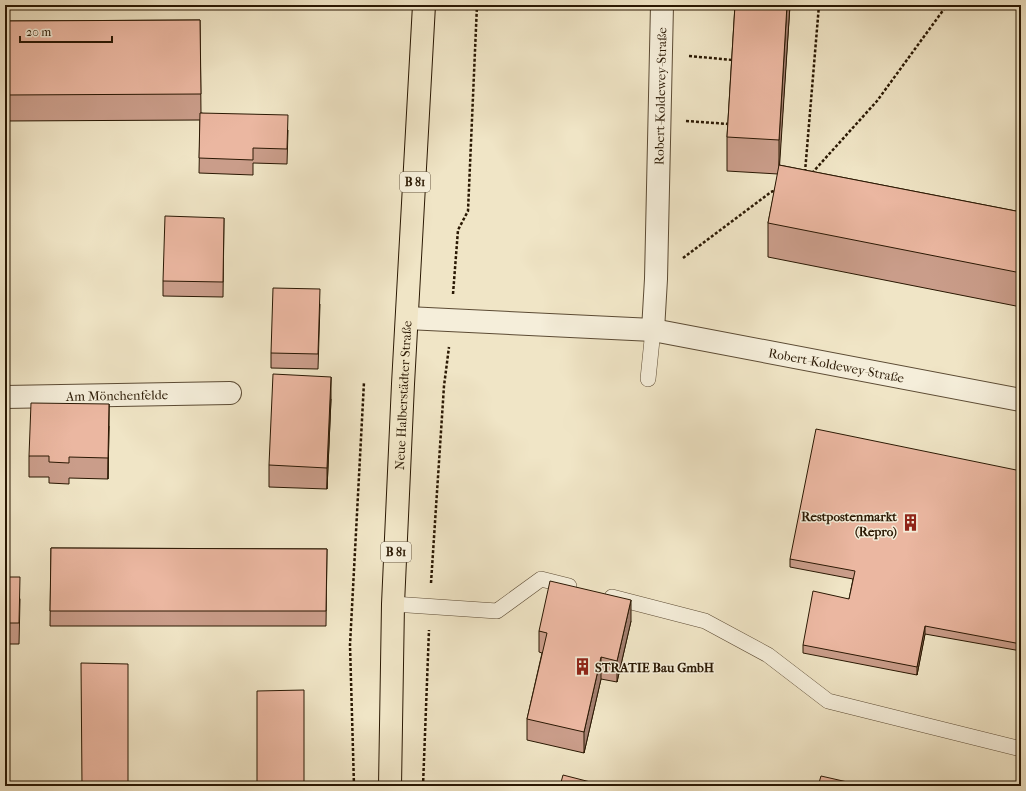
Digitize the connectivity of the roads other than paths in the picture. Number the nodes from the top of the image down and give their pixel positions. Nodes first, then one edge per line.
1 (424, 5) edge
2 (662, 5) edge
3 (407, 318) junction
4 (653, 330) junction
5 (648, 379) dead end
6 (230, 393) dead end
7 (5, 397) edge
8 (1021, 400) edge
9 (586, 590) edge
10 (601, 594) edge
11 (393, 604) junction
12 (1021, 749) edge
13 (390, 786) edge

1 - 3 main road, Neue Halberstädter Straße / B 81
2 - 4 street, Robert-Koldewey-Straße
3 - 4 street, Robert-Koldewey-Straße
3 - 11 main road, Neue Halberstädter Straße / B 81
4 - 5 lane
4 - 8 street, Robert-Koldewey-Straße
6 - 7 street, Am Mönchenfelde
9 - 11 lane
10 - 12 lane
11 - 13 main road, Neue Halberstädter Straße / B 81

